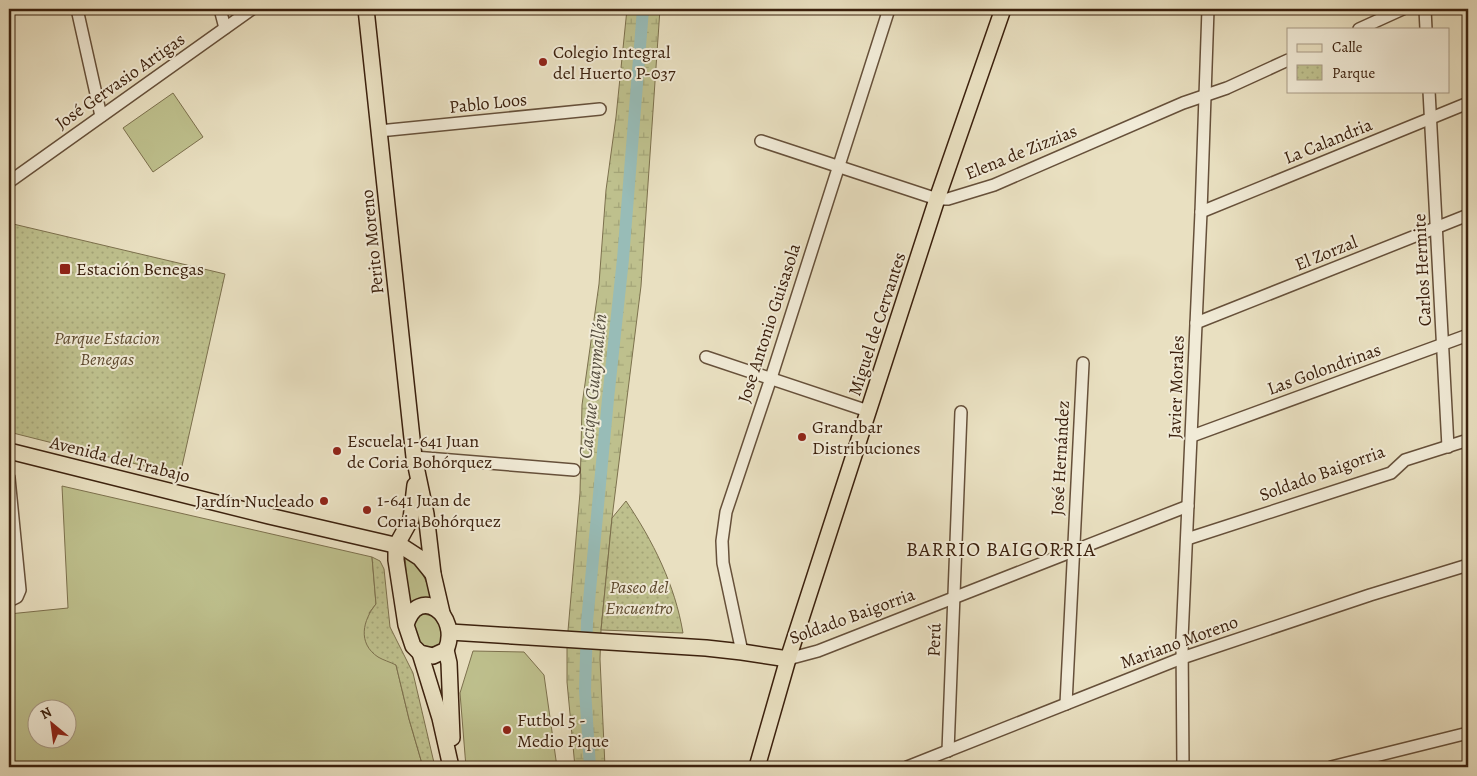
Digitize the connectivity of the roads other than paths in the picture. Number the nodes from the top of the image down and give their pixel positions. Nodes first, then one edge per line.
1 (77, 9) edge
2 (220, 9) edge
3 (252, 9) edge
4 (366, 9) edge
5 (889, 9) edge
6 (1003, 9) edge
7 (1208, 9) edge
8 (1404, 9) edge
9 (1425, 9) edge
10 (225, 28) junction
11 (1361, 28) edge
12 (1426, 28) edge
13 (1287, 60) edge
14 (1429, 92) edge
15 (1205, 95) junction
16 (1468, 104) edge
17 (600, 109) dead end
18 (101, 116) junction
19 (1430, 119) junction
20 (379, 132) junction
21 (761, 141) dead end
22 (837, 166) junction
23 (9, 182) edge
24 (937, 199) junction
25 (1201, 212) junction
26 (1468, 215) edge
27 (1437, 227) junction
28 (1196, 323) junction
29 (1468, 335) edge
30 (1443, 344) junction
31 (706, 357) dead end
32 (1082, 363) dead end
33 (771, 378) junction
34 (868, 411) junction
35 (961, 412) dead end
36 (1192, 436) junction
37 (1468, 440) edge
38 (1448, 447) junction
39 (9, 451) edge
40 (414, 464) junction
41 (574, 470) dead end
42 (9, 478) edge
43 (1188, 506) junction
44 (1187, 539) junction
45 (396, 546) junction
46 (1073, 551) junction
47 (1468, 565) edge
48 (433, 574) junction
49 (953, 598) junction
50 (13, 599) edge
51 (442, 613) junction
52 (406, 625) junction
53 (450, 632) junction
54 (446, 650) junction
55 (742, 652) junction
56 (420, 653) junction
57 (1182, 658) junction
58 (788, 659) junction
59 (1066, 704) junction
60 (1468, 733) edge
61 (948, 750) junction
62 (452, 767) edge
63 (757, 767) edge
64 (906, 767) edge
65 (1183, 767) edge
66 (1331, 767) edge

1 - 18 street
2 - 10 street
3 - 10 street, José Gervasio Artigas
4 - 20 main road, Perito Moreno
5 - 22 street, Jose Antonio Guisasola
6 - 24 main road, Miguel de Cervantes
7 - 15 street, Javier Morales
8 - 11 street
9 - 12 street
10 - 18 street, José Gervasio Artigas
13 - 15 street, Elena de Zizzias
14 - 19 street, Carlos Hermite
15 - 24 street, Elena de Zizzias
15 - 25 street, Javier Morales
16 - 19 street, La Calandria
17 - 20 street, Pablo Loos
18 - 23 street, José Gervasio Artigas
19 - 25 street, La Calandria
19 - 27 street, Carlos Hermite
20 - 40 main road, Perito Moreno
21 - 22 street, Elena de Zizzias
22 - 24 street, Elena de Zizzias
22 - 33 street, Jose Antonio Guisasola
24 - 34 main road, Miguel de Cervantes
25 - 28 street, Javier Morales
26 - 27 street, El Zorzal
27 - 28 street, El Zorzal
27 - 30 street, Carlos Hermite
28 - 36 street, Javier Morales
29 - 30 street, Las Golondrinas
30 - 36 street, Las Golondrinas
30 - 38 street, Carlos Hermite
31 - 33 street
32 - 46 street, José Hernández
33 - 34 street
33 - 55 street, Jose Antonio Guisasola
34 - 58 main road, Miguel de Cervantes
35 - 49 street, Perú
36 - 43 street, Javier Morales
37 - 38 street, Soldado Baigorria
38 - 44 street, Soldado Baigorria
39 - 45 main road, Avenida del Trabajo
40 - 41 street
40 - 45 main road, Perito Moreno
40 - 48 main road, Perito Moreno
42 - 50 street
43 - 44 street, Javier Morales
43 - 46 street, Soldado Baigorria
44 - 57 street, Javier Morales
45 - 48 main road, Perito Moreno
45 - 52 main road
46 - 49 street, Soldado Baigorria
46 - 59 street, José Hernández
47 - 57 street, Mariano Moreno
48 - 51 main road, Perito Moreno
49 - 58 street, Soldado Baigorria
49 - 61 street, Perú
51 - 52 main road
51 - 53 main road
52 - 56 main road
53 - 54 main road
53 - 55 main road, Soldado Baigorria
54 - 56 main road
54 - 62 main road
55 - 58 main road, Soldado Baigorria
56 - 62 main road
57 - 59 street, Mariano Moreno
57 - 65 street, Javier Morales
58 - 63 main road, Miguel de Cervantes
59 - 61 street, Mariano Moreno
60 - 66 street
61 - 64 street, Mariano Moreno

